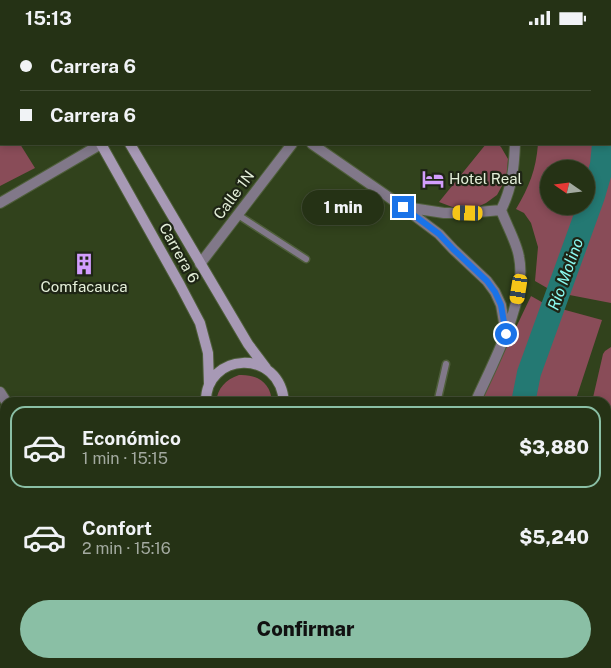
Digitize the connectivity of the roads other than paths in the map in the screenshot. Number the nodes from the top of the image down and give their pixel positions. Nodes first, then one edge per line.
1 (99, 145) edge
2 (102, 145) edge
3 (131, 145) edge
4 (291, 145) edge
5 (313, 145) edge
6 (515, 145) edge
7 (0, 203) edge
8 (403, 207) junction
9 (501, 210) junction
10 (238, 215) junction
11 (306, 259) dead end
12 (200, 264) junction
13 (506, 334) junction
14 (446, 364) dead end
15 (266, 368) junction
16 (209, 383) junction
17 (205, 397) edge
18 (283, 397) edge
19 (438, 397) edge
20 (478, 397) edge

1 - 7 street
2 - 16 main road, Carrera 6
3 - 12 main road, Carrera 6
4 - 10 street, Calle 1N
5 - 8 street
6 - 9 street
8 - 9 street
8 - 13 street
9 - 13 street
10 - 11 lane
10 - 12 street, Calle 1N
12 - 15 main road, Carrera 6
13 - 20 street
14 - 19 lane
15 - 16 main road
15 - 18 main road, Carrera 6
16 - 17 main road, Carrera 6

